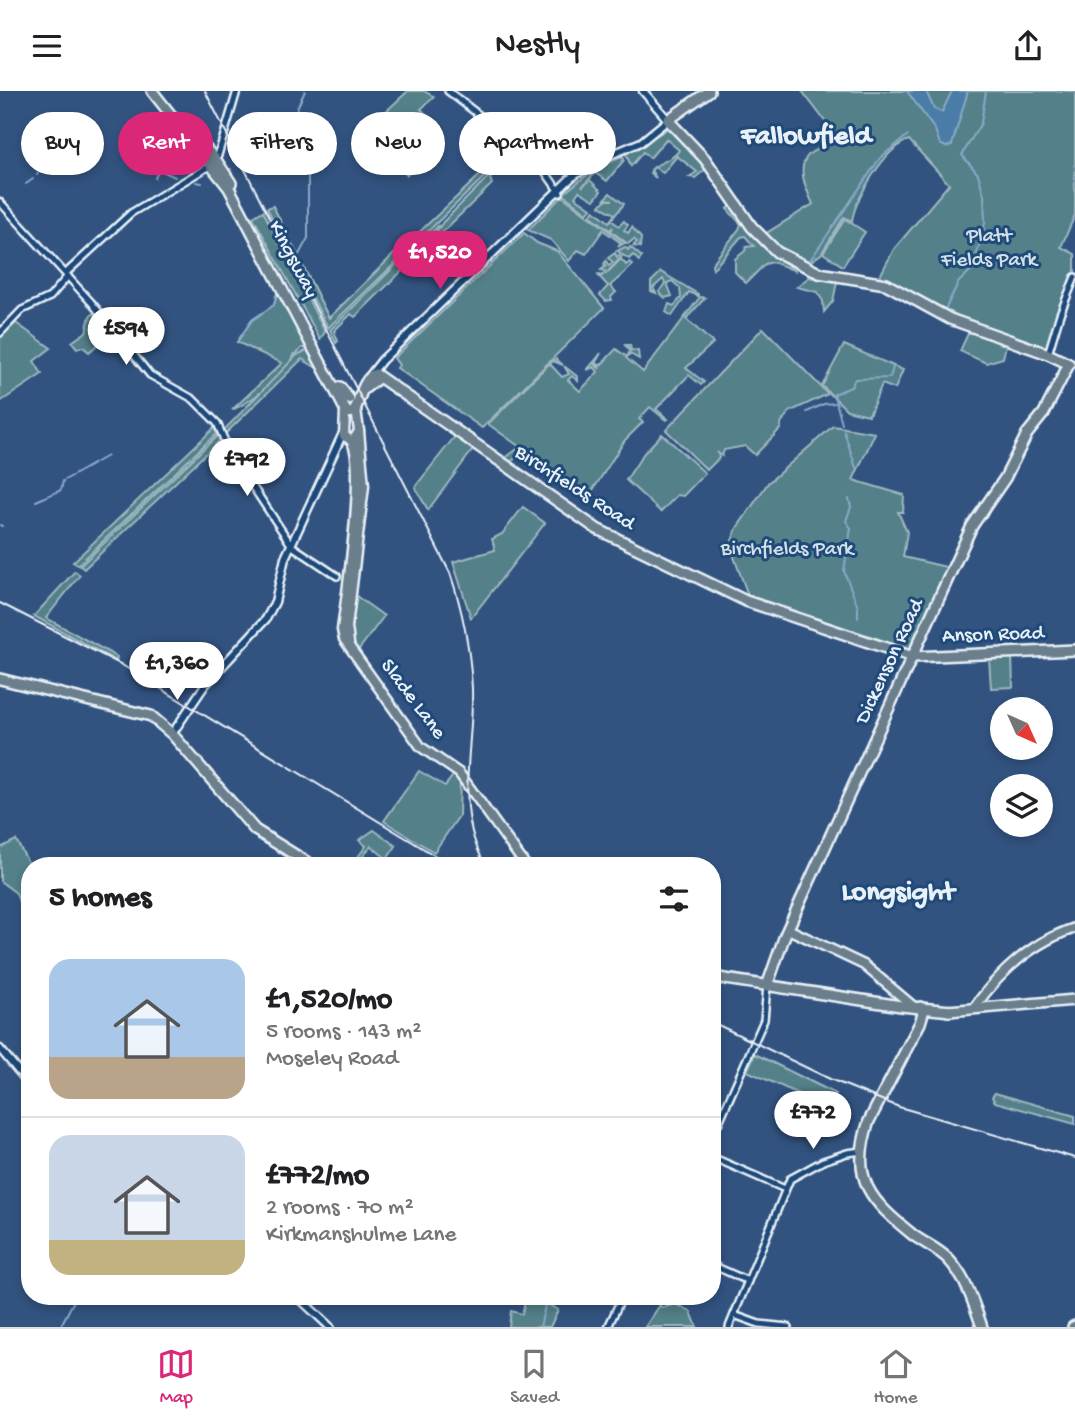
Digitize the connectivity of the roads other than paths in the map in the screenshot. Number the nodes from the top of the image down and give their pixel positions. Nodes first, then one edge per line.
1 (152, 91) edge
2 (159, 91) edge
3 (237, 91) edge
4 (448, 91) edge
5 (643, 91) edge
6 (709, 91) edge
7 (169, 112) edge
8 (176, 112) edge
9 (670, 121) junction
10 (213, 158) edge
11 (213, 165) edge
12 (213, 166) edge
13 (194, 175) edge
14 (559, 192) junction
15 (0, 202) edge
16 (67, 275) junction
17 (1075, 277) edge
18 (0, 333) edge
19 (314, 344) junction
20 (1048, 354) junction
21 (1072, 366) edge
22 (375, 377) junction
23 (363, 391) junction
24 (347, 404) junction
25 (356, 408) junction
26 (345, 430) junction
27 (359, 431) junction
28 (350, 441) junction
29 (339, 447) junction
30 (292, 546) junction
31 (337, 576) dead end
32 (350, 579) junction
33 (1075, 650) edge
34 (913, 657) junction
35 (0, 679) edge
36 (172, 734) junction
37 (298, 857) edge
38 (520, 857) edge
39 (795, 915) junction
40 (1075, 928) edge
41 (788, 929) junction
42 (803, 935) junction
43 (721, 978) edge
44 (767, 986) junction
45 (1075, 1000) edge
46 (978, 1008) junction
47 (916, 1011) junction
48 (0, 1049) edge
49 (21, 1074) edge
50 (721, 1118) edge
51 (864, 1137) junction
52 (862, 1151) junction
53 (847, 1153) junction
54 (721, 1161) edge
55 (785, 1189) junction
56 (909, 1231) junction
57 (721, 1269) edge
58 (748, 1281) junction
59 (307, 1305) edge
60 (618, 1305) edge
61 (734, 1315) junction
62 (330, 1327) edge
63 (608, 1327) edge
64 (729, 1327) edge
65 (788, 1327) edge
66 (982, 1327) edge
67 (988, 1327) edge

1 - 7 highway, Kingsway
2 - 8 highway, Kingsway
3 - 10 street
4 - 14 street
5 - 9 main road
6 - 9 highway
9 - 14 main road
9 - 20 highway
11 - 19 highway, Kingsway
12 - 19 highway, Kingsway
13 - 16 street
14 - 22 main road
15 - 16 street
16 - 18 street
16 - 30 street
17 - 20 street
19 - 24 highway, Kingsway
20 - 21 highway
21 - 34 highway, Dickenson Road
22 - 23 highway
22 - 34 highway, Birchfields Road
23 - 24 highway
23 - 25 highway
24 - 25 highway
24 - 26 main road, Kingsway
25 - 27 main road
26 - 28 main road, Kingsway
26 - 29 main road
27 - 28 main road
27 - 32 main road
28 - 29 main road
28 - 32 main road, Kingsway
29 - 30 main road
30 - 31 street
30 - 36 main road
32 - 38 main road, Slade Lane
33 - 34 highway, Anson Road
34 - 39 highway, Dickenson Road
35 - 36 highway
36 - 37 highway
39 - 41 highway, Dickenson Road
39 - 42 main road
40 - 46 main road
41 - 42 main road
41 - 44 highway, Dickenson Road
42 - 47 main road
43 - 44 highway
44 - 47 highway
44 - 50 street
45 - 46 highway
46 - 47 highway
47 - 51 highway
48 - 49 main road
51 - 52 highway
51 - 53 street
52 - 53 street
52 - 56 highway
53 - 55 street
54 - 55 street
55 - 58 street
56 - 66 highway
56 - 67 highway
57 - 58 street
58 - 61 street
59 - 62 main road
60 - 63 street
61 - 64 street
61 - 65 street

